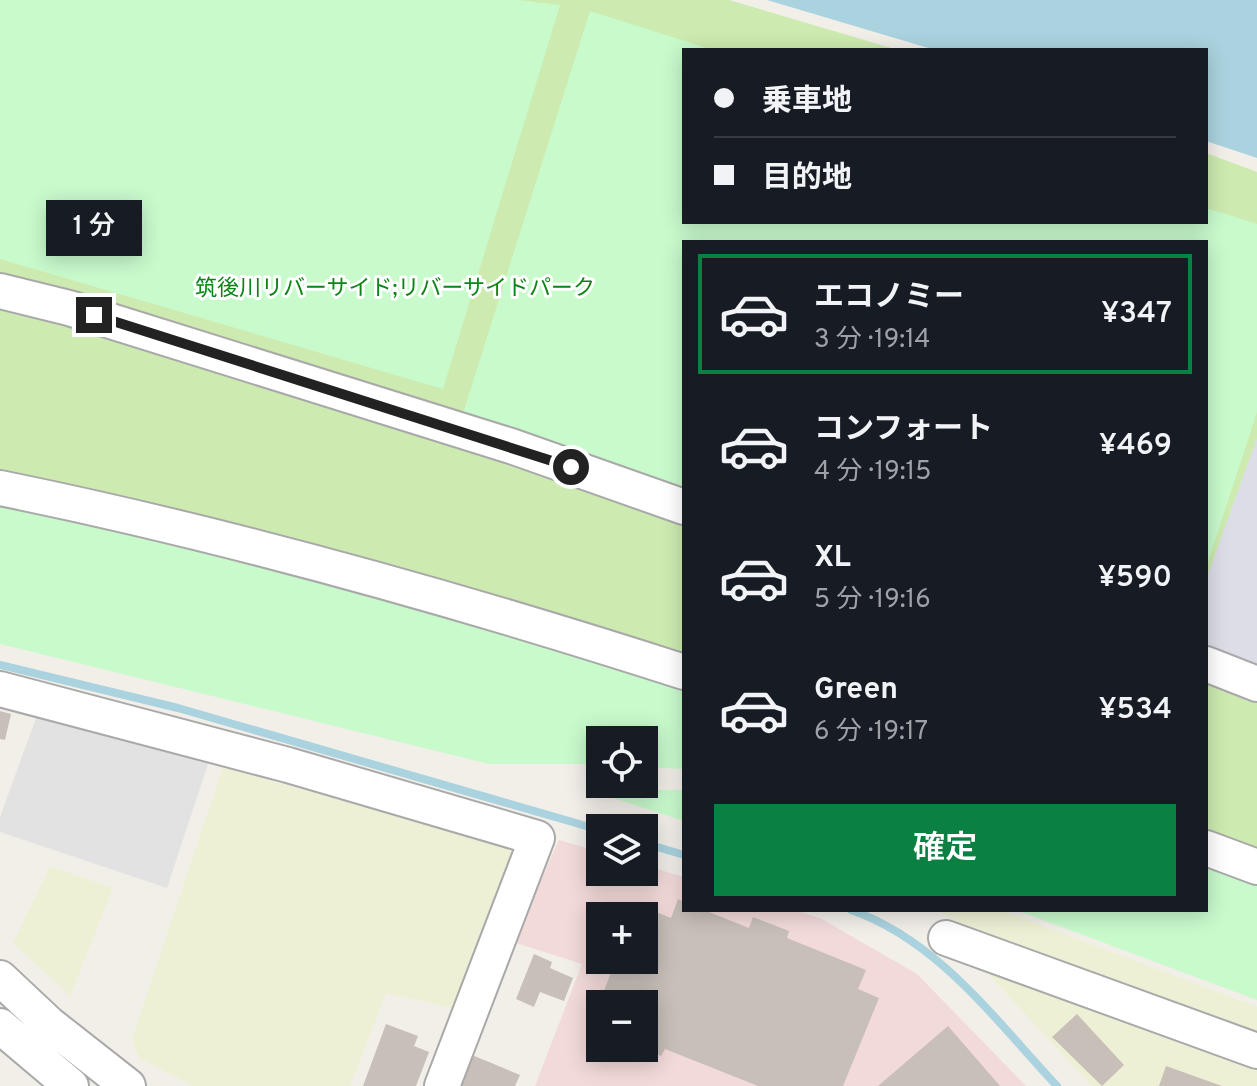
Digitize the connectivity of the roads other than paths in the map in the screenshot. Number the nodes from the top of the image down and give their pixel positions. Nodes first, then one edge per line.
1 (0, 291) edge
2 (0, 488) edge
3 (682, 506) edge
4 (1208, 665) edge
5 (682, 671) edge
6 (1257, 684) edge
7 (0, 689) edge
8 (1208, 849) edge
9 (1257, 867) edge
10 (946, 938) dead end
11 (0, 978) edge
12 (0, 1026) edge
13 (1257, 1051) edge
14 (71, 1086) edge
15 (128, 1086) edge
16 (442, 1086) edge

1 - 3 street
2 - 5 street
4 - 6 street
7 - 16 street
8 - 9 street
10 - 13 street
11 - 15 street
12 - 14 street

